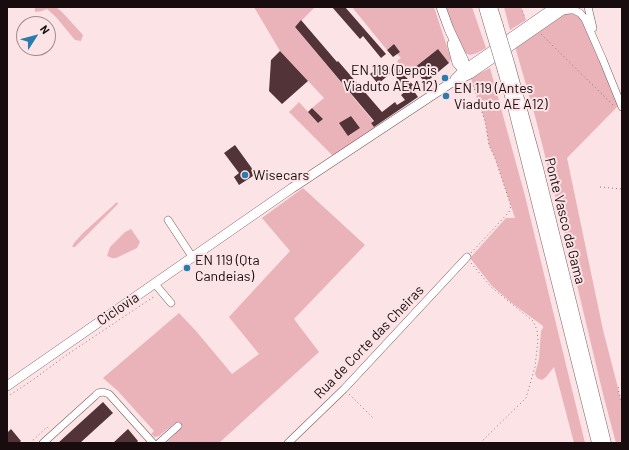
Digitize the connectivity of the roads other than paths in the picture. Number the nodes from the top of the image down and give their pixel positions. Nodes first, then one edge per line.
1 (441, 7) edge
2 (484, 7) edge
3 (492, 7) edge
4 (580, 7) edge
5 (561, 8) edge
6 (588, 8) edge
7 (585, 19) junction
8 (495, 28) junction
9 (449, 29) junction
10 (528, 29) junction
11 (459, 50) junction
12 (486, 54) junction
13 (603, 60) junction
14 (507, 69) junction
15 (467, 73) junction
16 (620, 107) edge
17 (168, 220) dead end
18 (466, 257) road end
19 (193, 258) junction
20 (155, 284) junction
21 (171, 303) dead end
22 (7, 386) edge
23 (178, 426) dead end
24 (43, 443) edge
25 (153, 443) edge
26 (159, 443) edge
27 (288, 443) edge
28 (597, 443) edge
29 (606, 443) edge

1 - 9 main road
2 - 8 highway, Ponte Vasco da Gama
3 - 8 highway, Ponte Vasco da Gama
4 - 7 street
5 - 7 street
5 - 10 main road
6 - 13 street
7 - 13 street
8 - 14 highway, Ponte Vasco da Gama, bridge
9 - 11 main road
9 - 15 main road
10 - 12 main road
10 - 15 main road
11 - 12 main road
11 - 15 main road
12 - 15 main road
13 - 16 street
14 - 28 highway, Ponte Vasco da Gama
14 - 29 highway, Ponte Vasco da Gama
15 - 19 main road
17 - 19 street
18 - 27 street, Rua de Corte das Cheiras
19 - 20 main road
20 - 21 street
20 - 22 main road
23 - 26 street
24 - 25 street

